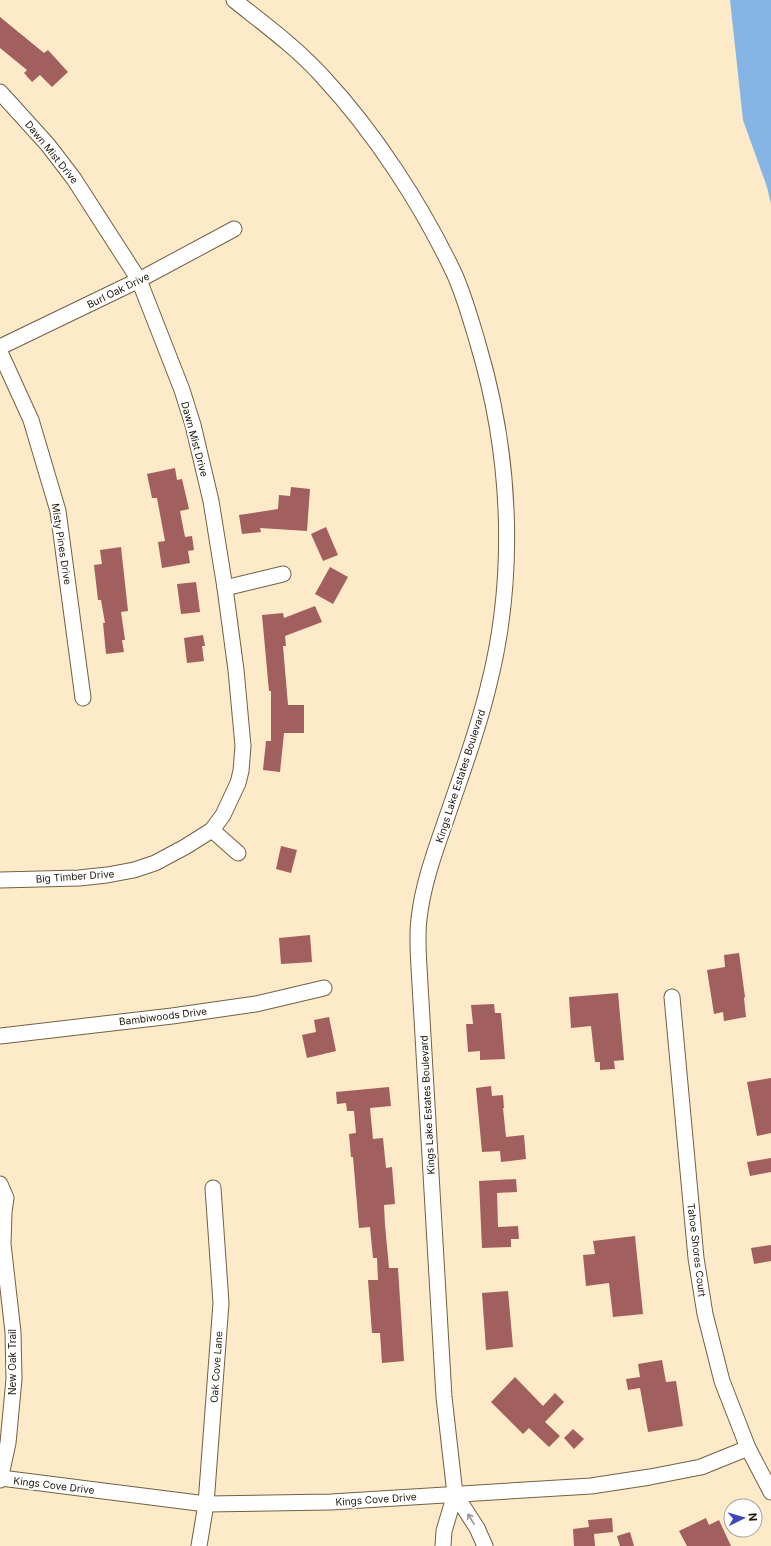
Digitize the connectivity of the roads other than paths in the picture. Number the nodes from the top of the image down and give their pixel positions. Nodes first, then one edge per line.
1 (234, 0) edge
2 (0, 92) edge
3 (234, 230) dead end
4 (139, 280) junction
5 (0, 347) edge
6 (0, 352) edge
7 (283, 574) dead end
8 (225, 588) junction
9 (83, 698) dead end
10 (212, 830) junction
11 (238, 853) dead end
12 (0, 880) edge
13 (324, 988) dead end
14 (672, 997) dead end
15 (0, 1036) edge
16 (0, 1184) edge
17 (213, 1188) dead end
18 (1, 1241) edge
19 (748, 1448) junction
20 (0, 1479) edge
21 (771, 1492) edge
22 (455, 1494) junction
23 (206, 1504) junction
24 (199, 1546) edge
25 (443, 1546) edge
26 (485, 1546) edge

1 - 22 street, Kings Lake Estates Boulevard
2 - 4 street, Dawn Mist Drive
3 - 4 street, Burl Oak Drive
4 - 5 street, Burl Oak Drive
4 - 8 street, Dawn Mist Drive
6 - 9 street, Misty Pines Drive
7 - 8 street
8 - 10 street, Dawn Mist Drive
10 - 11 street
10 - 12 street, Big Timber Drive
13 - 15 street, Bambiwoods Drive
14 - 19 street, Tahoe Shores Court
16 - 18 street, New Oak Trail
17 - 23 street, Oak Cove Lane
18 - 20 street, New Oak Trail
19 - 21 street, Tahoe Shores Court
19 - 22 street, Kings Cove Drive
20 - 23 street, Kings Cove Drive
22 - 23 street, Kings Cove Drive
22 - 25 street, Kings Lake Estates Boulevard
26 -> 22 street, Kings Lake Estates Boulevard
23 - 24 street, Oak Cove Lane

